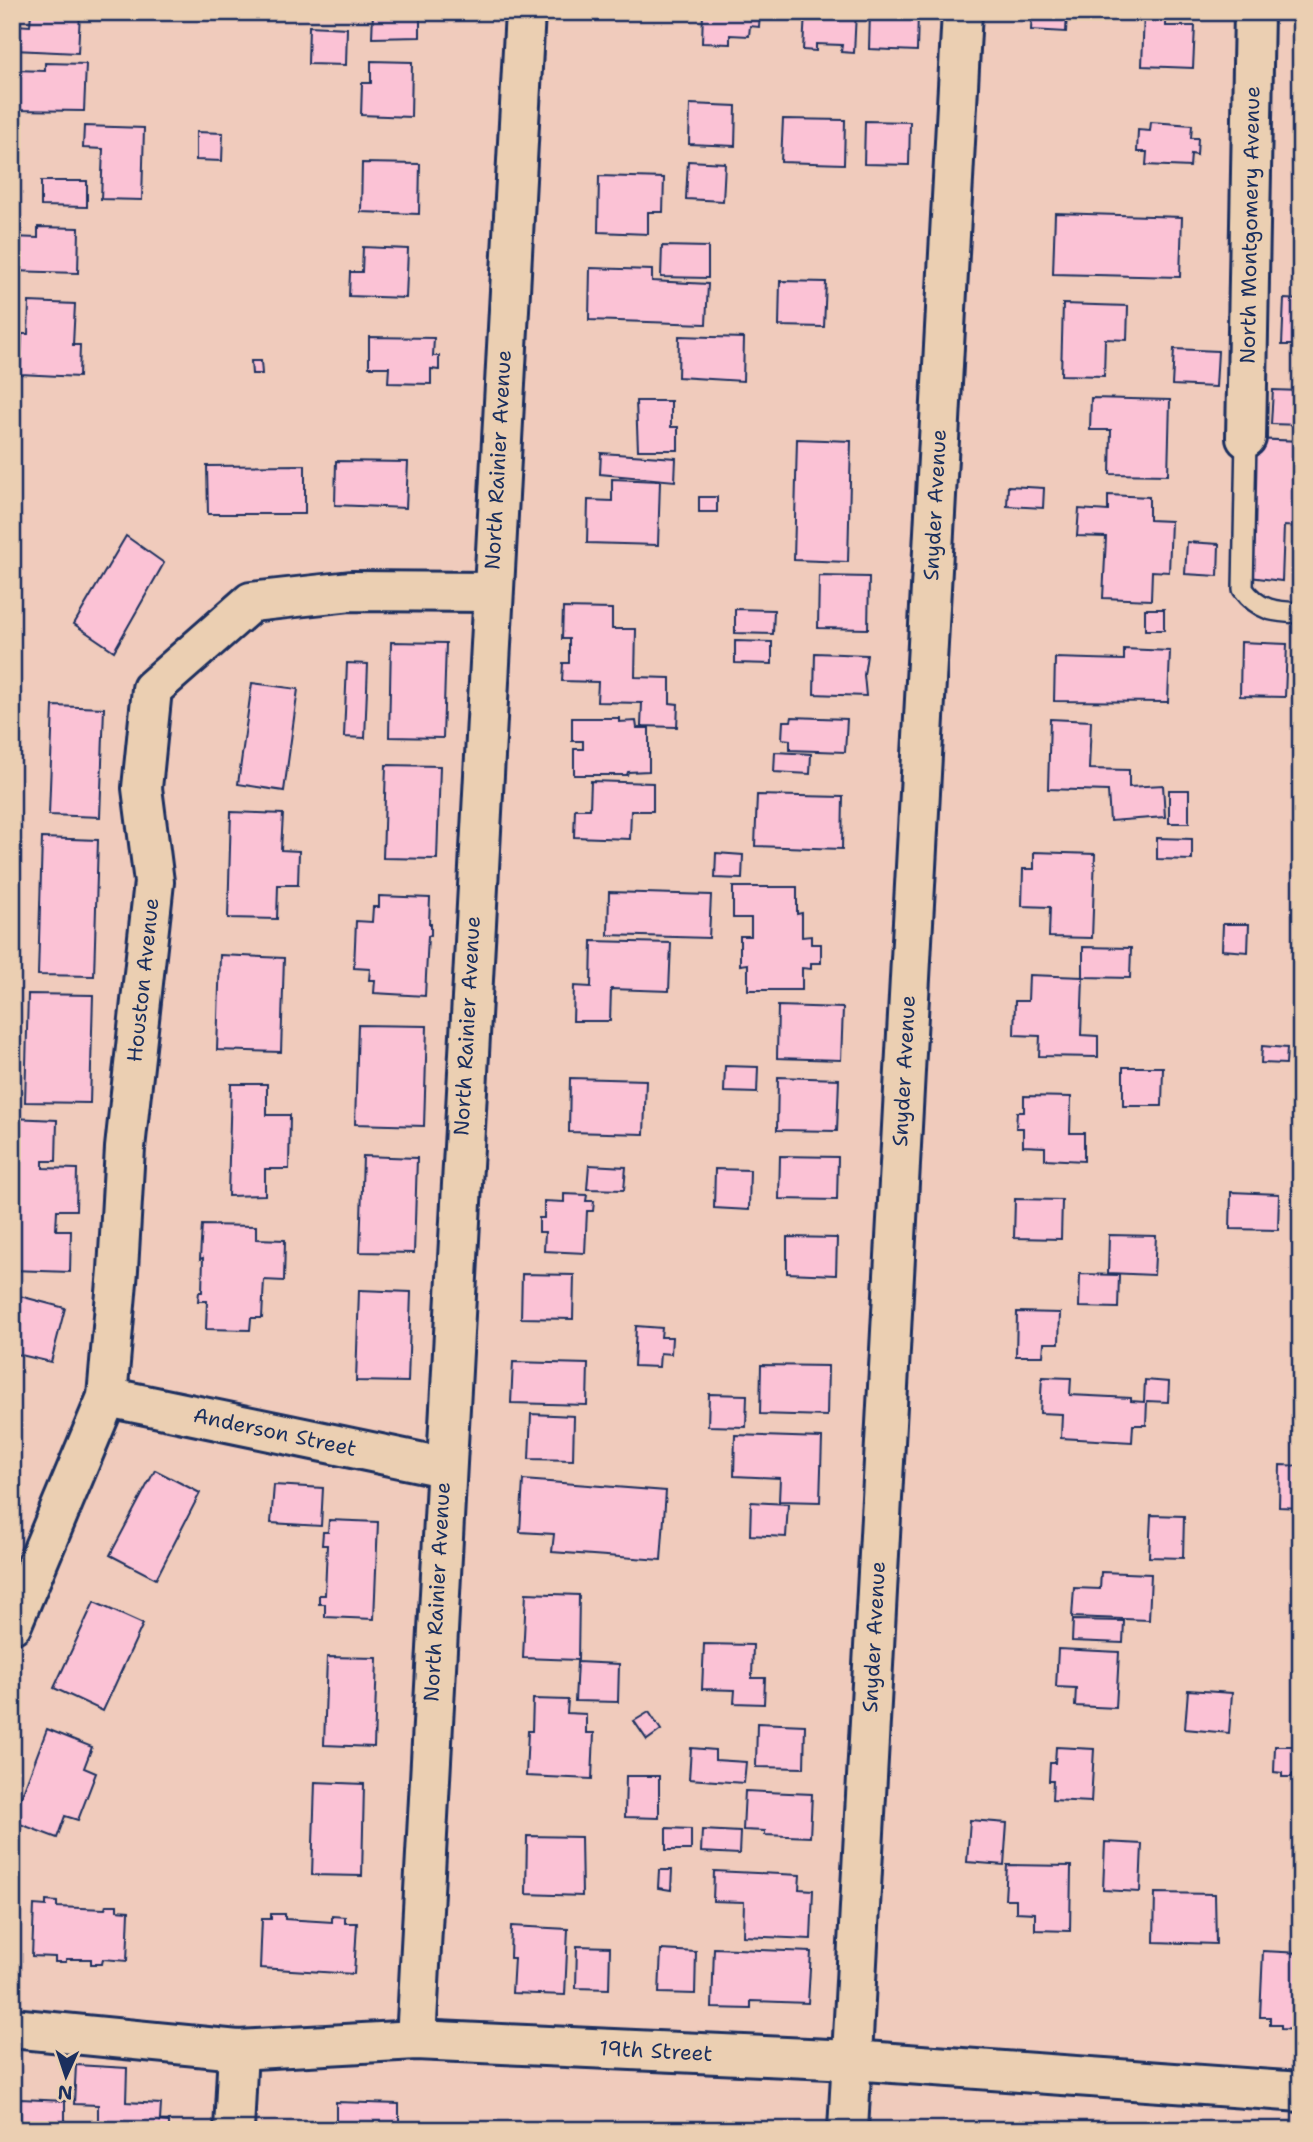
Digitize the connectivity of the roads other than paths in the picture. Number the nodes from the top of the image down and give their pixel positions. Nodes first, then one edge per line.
1 (524, 12) edge
2 (962, 12) edge
3 (1254, 12) edge
4 (1245, 438) joint
5 (490, 592) junction
6 (1301, 613) edge
7 (107, 1397) junction
8 (443, 1467) junction
9 (12, 1624) edge
10 (12, 2028) edge
11 (416, 2040) junction
12 (238, 2050) junction
13 (851, 2060) junction
14 (1301, 2092) edge
15 (234, 2130) edge
16 (848, 2130) edge

1 - 5 street, North Rainier Avenue
2 - 13 street, Snyder Avenue
3 - 4 street, North Montgomery Avenue
4 - 6 lane
5 - 7 street, Houston Avenue
5 - 8 street, North Rainier Avenue
7 - 8 street, Anderson Street
7 - 9 street, Houston Avenue
8 - 11 street, North Rainier Avenue
10 - 12 street, 19th Street
11 - 12 street, 19th Street
11 - 13 street, 19th Street
12 - 15 street
13 - 14 street, 19th Street
13 - 16 street, Snyder Avenue

